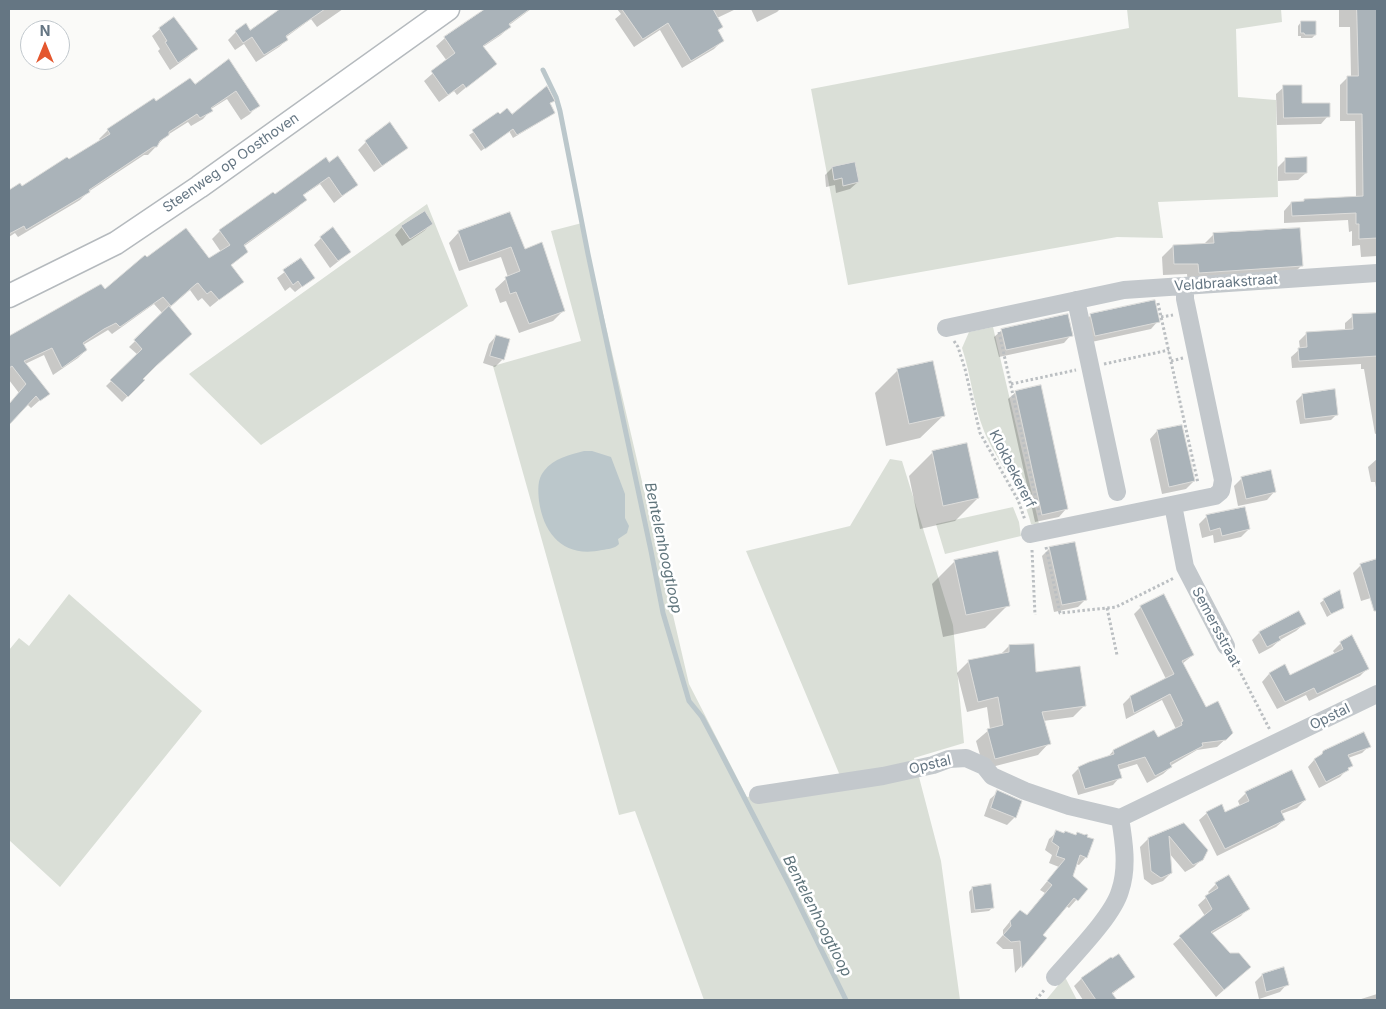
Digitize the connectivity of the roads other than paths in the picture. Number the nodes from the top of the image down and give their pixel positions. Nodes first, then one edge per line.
1 (443, 10) edge
2 (1377, 273) edge
3 (1185, 286) junction
4 (9, 296) edge
5 (1076, 300) junction
6 (946, 328) road end
7 (1117, 492) dead end
8 (1173, 505) junction
9 (1037, 533) road end
10 (1226, 646) road end
11 (1377, 694) edge
12 (758, 795) dead end
13 (1120, 818) junction
14 (1055, 977) dead end

1 - 4 main road, Steenweg op Oosthoven
2 - 3 street, Veldbraakstraat
3 - 5 street, Veldbraakstraat
3 - 8 street
5 - 6 street, Veldbraakstraat
5 - 7 street
8 - 9 street
8 - 10 street, Semersstraat
11 - 13 street, Opstal
12 - 13 street, Opstal
13 - 14 street

